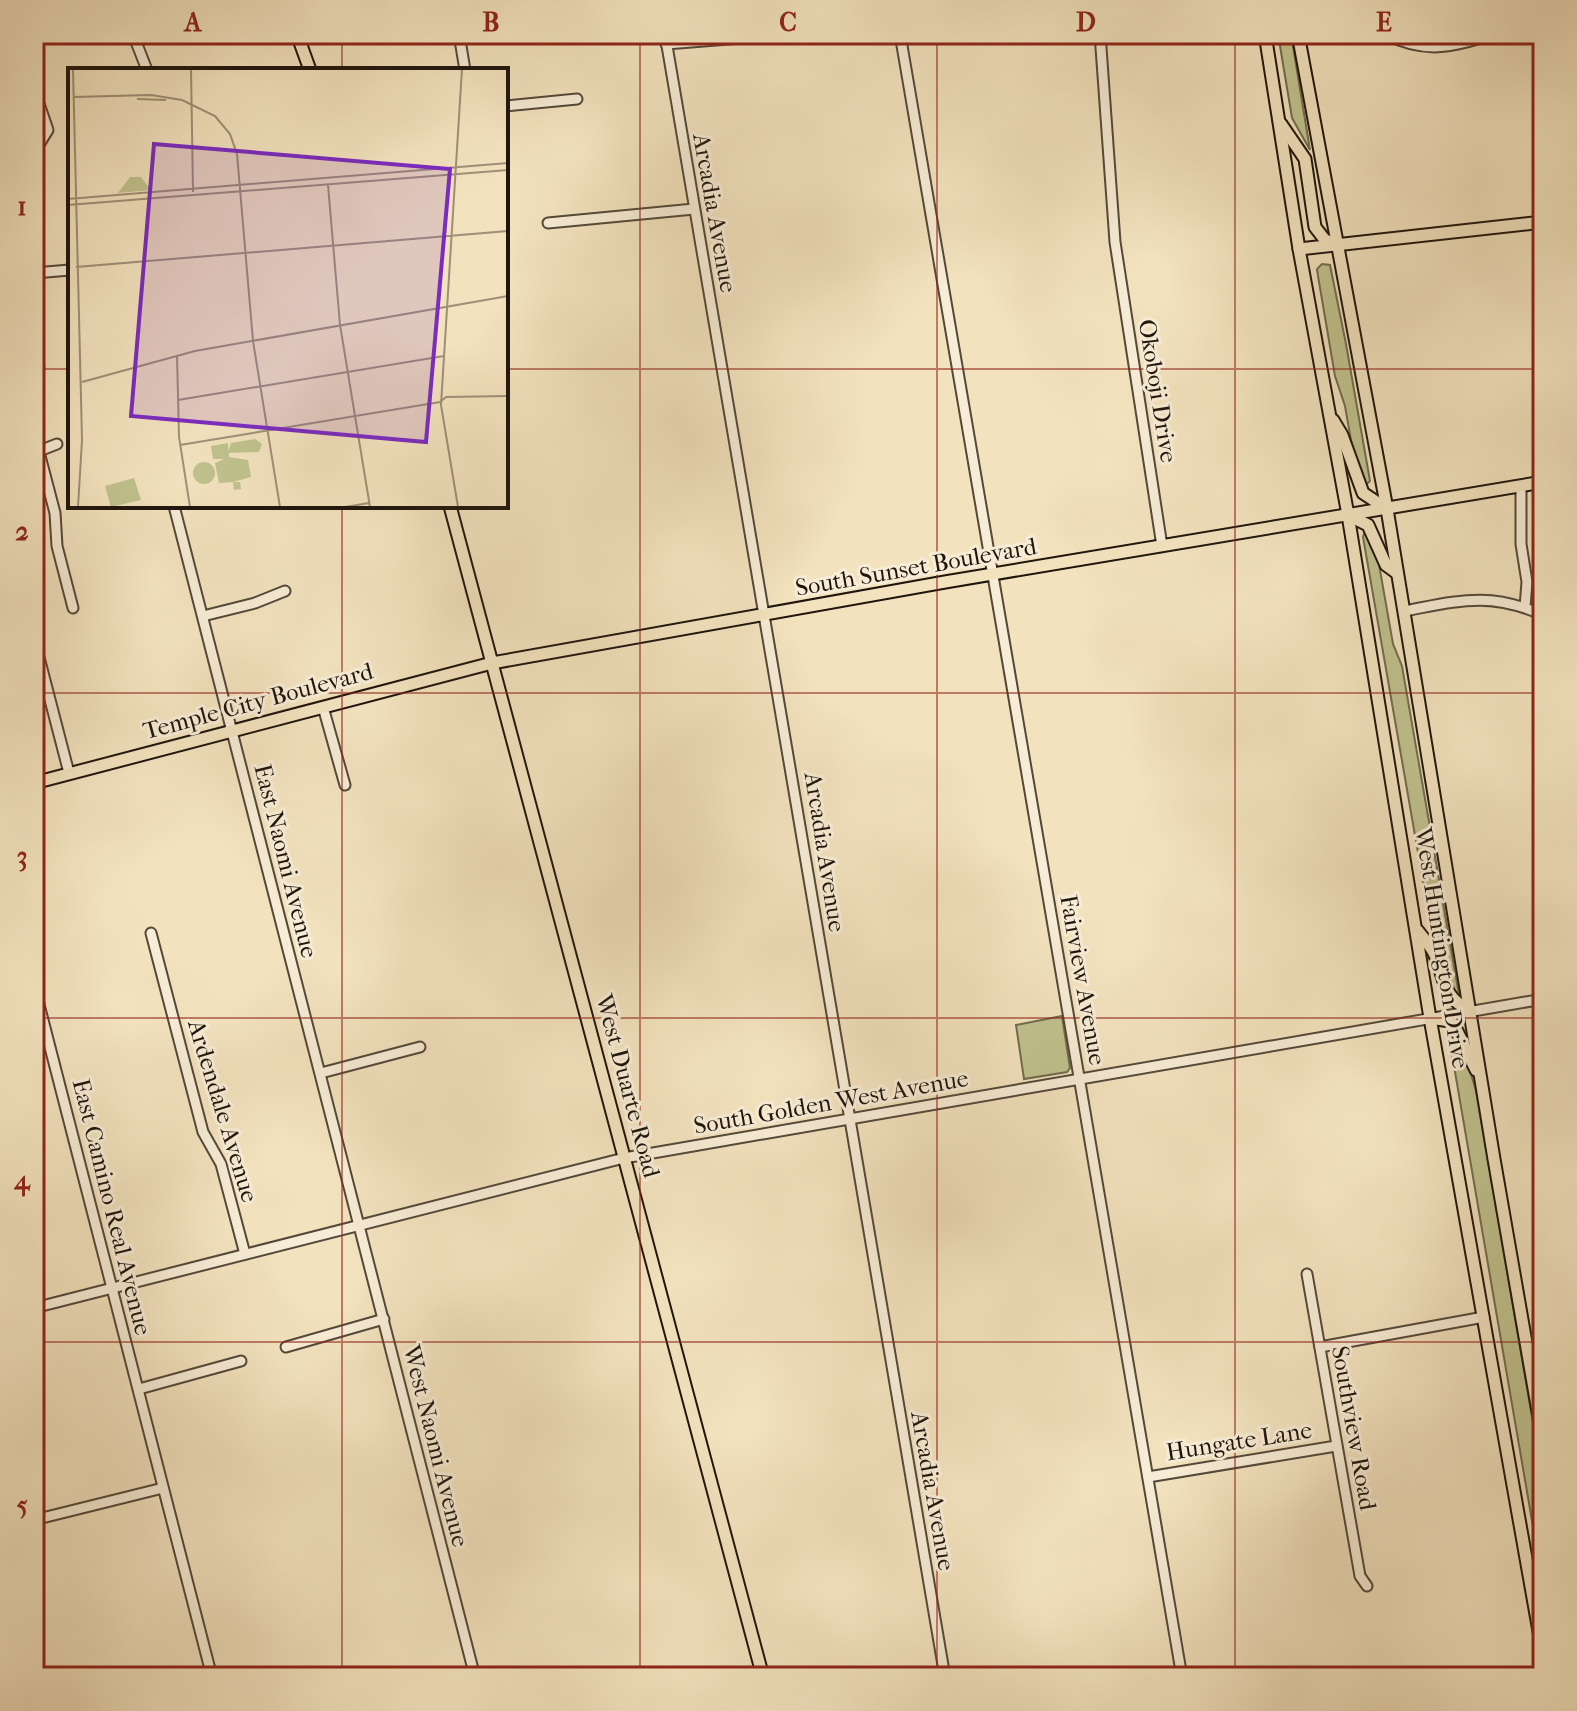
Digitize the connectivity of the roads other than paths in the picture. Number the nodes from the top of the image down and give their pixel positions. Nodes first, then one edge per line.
1 (133, 34) edge
2 (297, 34) edge
3 (459, 34) edge
4 (900, 34) edge
5 (1100, 34) edge
6 (1265, 34) edge
7 (1298, 34) edge
8 (1385, 34) edge
9 (1495, 34) edge
10 (768, 36) dead end
11 (1478, 36) edge
12 (665, 39) edge
13 (146, 68) edge
14 (309, 68) edge
15 (465, 68) edge
16 (34, 89) edge
17 (577, 99) dead end
18 (508, 106) edge
19 (1279, 120) junction
20 (34, 145) edge
21 (694, 209) junction
22 (1543, 222) edge
23 (548, 223) dead end
24 (1336, 244) junction
25 (1299, 249) junction
26 (68, 270) edge
27 (34, 273) edge
28 (1329, 412) junction
29 (57, 444) dead end
30 (37, 452) edge
31 (1543, 482) edge
32 (1521, 486) junction
33 (175, 508) edge
34 (451, 508) edge
35 (1387, 509) junction
36 (1348, 515) junction
37 (1162, 546) junction
38 (1397, 573) junction
39 (993, 574) junction
40 (285, 591) dead end
41 (1525, 607) junction
42 (73, 608) dead end
43 (1404, 611) junction
44 (1543, 615) edge
45 (203, 616) junction
46 (764, 616) junction
47 (34, 638) edge
48 (492, 663) junction
49 (323, 707) junction
50 (233, 729) junction
51 (69, 773) junction
52 (34, 783) edge
53 (345, 785) dead end
54 (1415, 927) junction
55 (151, 933) dead end
56 (35, 992) edge
57 (1543, 999) edge
58 (1471, 1011) junction
59 (1430, 1018) junction
60 (420, 1047) dead end
61 (321, 1073) junction
62 (1079, 1078) junction
63 (1481, 1080) junction
64 (850, 1117) junction
65 (624, 1158) junction
66 (359, 1225) junction
67 (245, 1254) junction
68 (1307, 1274) dead end
69 (112, 1288) junction
70 (34, 1308) edge
71 (1484, 1317) junction
72 (384, 1319) junction
73 (286, 1347) dead end
74 (1320, 1347) junction
75 (241, 1361) dead end
76 (139, 1389) junction
77 (1543, 1440) edge
78 (1336, 1446) junction
79 (1148, 1477) junction
80 (163, 1488) junction
81 (46, 1517) dead end
82 (1367, 1586) dead end
83 (1532, 1600) junction
84 (1543, 1617) edge
85 (1543, 1654) edge
86 (212, 1677) edge
87 (475, 1677) edge
88 (763, 1677) edge
89 (945, 1677) edge
90 (1182, 1677) edge

1 - 13 street
2 - 14 main road
3 - 15 street
4 - 39 street, Fairview Avenue
5 - 37 street, Okoboji Drive
6 - 19 main road, West Huntington Drive
7 - 24 main road, West Huntington Drive
8 - 11 street
9 - 11 street
10 - 12 street
12 - 21 street, Arcadia Avenue
16 - 20 street
17 - 18 street
19 - 24 main road
19 - 25 main road, West Huntington Drive
21 - 23 street
21 - 46 street, Arcadia Avenue
22 - 24 main road
24 - 25 main road
24 - 35 main road, West Huntington Drive
25 - 28 main road, West Huntington Drive
26 - 27 street
28 - 35 main road
28 - 36 main road, West Huntington Drive
29 - 30 street
30 - 42 street
31 - 32 main road, South Sunset Boulevard
32 - 35 main road, South Sunset Boulevard
32 - 41 street
33 - 45 street, East Naomi Avenue
34 - 48 main road, West Duarte Road
35 - 36 main road, South Sunset Boulevard
35 - 38 main road, West Huntington Drive
36 - 37 main road, South Sunset Boulevard
36 - 38 main road
36 - 54 main road, West Huntington Drive
37 - 39 main road, South Sunset Boulevard
38 - 43 main road, West Huntington Drive
39 - 46 main road, South Sunset Boulevard
39 - 62 street, Fairview Avenue
40 - 45 street
41 - 43 street
41 - 44 street
43 - 58 main road, West Huntington Drive
45 - 50 street, East Naomi Avenue
46 - 48 main road, South Sunset Boulevard
46 - 64 street, Arcadia Avenue
47 - 51 street
48 - 49 main road, Temple City Boulevard
48 - 65 main road, West Duarte Road
49 - 50 main road, Temple City Boulevard
49 - 53 street
50 - 51 main road, Temple City Boulevard
50 - 61 street, East Naomi Avenue
51 - 52 main road, Temple City Boulevard
54 - 58 main road
54 - 59 main road, West Huntington Drive
55 - 67 street, Ardendale Avenue
56 - 69 street, East Camino Real Avenue
57 - 58 street, South Golden West Avenue
58 - 59 street, South Golden West Avenue
58 - 63 main road, West Huntington Drive
59 - 62 street, South Golden West Avenue
59 - 63 main road
59 - 71 main road, West Huntington Drive
60 - 61 street
61 - 66 street, East Naomi Avenue
62 - 64 street, South Golden West Avenue
62 - 79 street, Fairview Avenue
63 - 77 main road, West Huntington Drive
64 - 65 street, South Golden West Avenue
64 - 89 street, Arcadia Avenue
65 - 66 street, South Golden West Avenue
65 - 88 main road, West Duarte Road
66 - 67 street, South Golden West Avenue
66 - 72 street, West Naomi Avenue
67 - 69 street, South Golden West Avenue
68 - 74 street, Southview Road
69 - 70 street, South Golden West Avenue
69 - 76 street, East Camino Real Avenue
71 - 74 street
71 - 83 main road, West Huntington Drive
72 - 73 street
72 - 87 street, West Naomi Avenue
74 - 78 street, Southview Road
75 - 76 street
76 - 80 street, East Camino Real Avenue
78 - 79 street, Hungate Lane
78 - 82 street, Southview Road
79 - 90 street, Fairview Avenue
80 - 81 street
80 - 86 street, East Camino Real Avenue
83 - 84 main road
83 - 85 main road, West Huntington Drive

